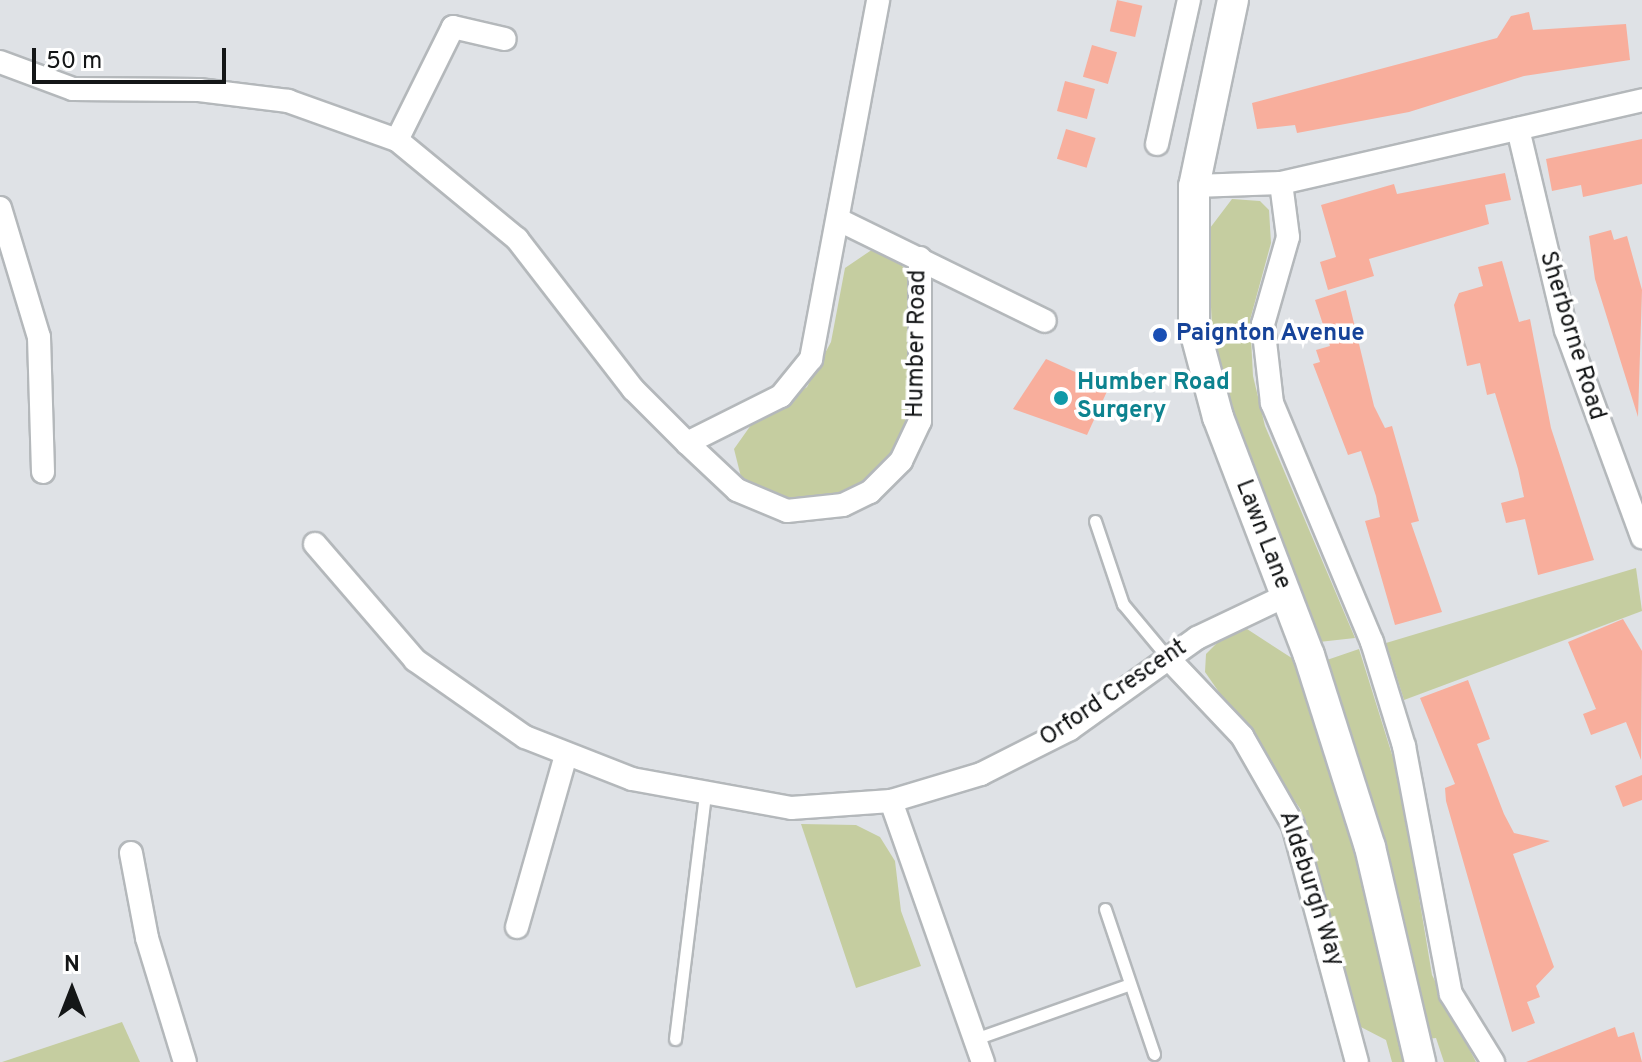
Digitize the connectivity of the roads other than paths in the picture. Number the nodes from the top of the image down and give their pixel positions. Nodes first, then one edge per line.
1 (878, 0) edge
2 (1189, 0) edge
3 (1233, 0) edge
4 (505, 39) dead end
5 (2, 67) edge
6 (1642, 100) edge
7 (1518, 129) junction
8 (397, 140) junction
9 (1157, 144) dead end
10 (1281, 183) junction
11 (1194, 186) junction
12 (0, 208) edge
13 (839, 220) junction
14 (920, 258) junction
15 (1045, 321) dead end
16 (687, 443) junction
17 (43, 472) dead end
18 (1095, 521) dead end
19 (1642, 537) edge
20 (315, 544) dead end
21 (1285, 596) junction
22 (1168, 658) junction
23 (565, 758) junction
24 (705, 796) junction
25 (891, 801) junction
26 (131, 853) dead end
27 (1105, 909) dead end
28 (517, 927) dead end
29 (1130, 984) junction
30 (675, 1039) dead end
31 (975, 1039) junction
32 (1154, 1054) dead end
33 (185, 1062) edge
34 (983, 1062) edge
35 (1357, 1062) edge
36 (1420, 1062) edge
37 (1493, 1062) edge

1 - 13 street
2 - 9 street
3 - 11 street, Lawn Lane
4 - 8 street
5 - 8 street, Humber Road
6 - 7 street
7 - 10 street
7 - 19 street, Sherborne Road
8 - 16 street, Humber Road
10 - 11 street
10 - 37 street
11 - 21 street, Lawn Lane
12 - 17 street
13 - 14 street, Humber Road
13 - 16 street
14 - 15 street, Humber Road
14 - 16 street, Humber Road
18 - 22 lane
20 - 23 street, Orford Crescent
21 - 22 street, Orford Crescent
21 - 36 street, Lawn Lane
22 - 25 street, Orford Crescent
22 - 35 street, Aldeburgh Way
23 - 24 street, Orford Crescent
23 - 28 street
24 - 25 street, Orford Crescent
24 - 30 lane
25 - 31 street
26 - 33 street
27 - 29 lane
29 - 31 lane
29 - 32 lane
31 - 34 street

